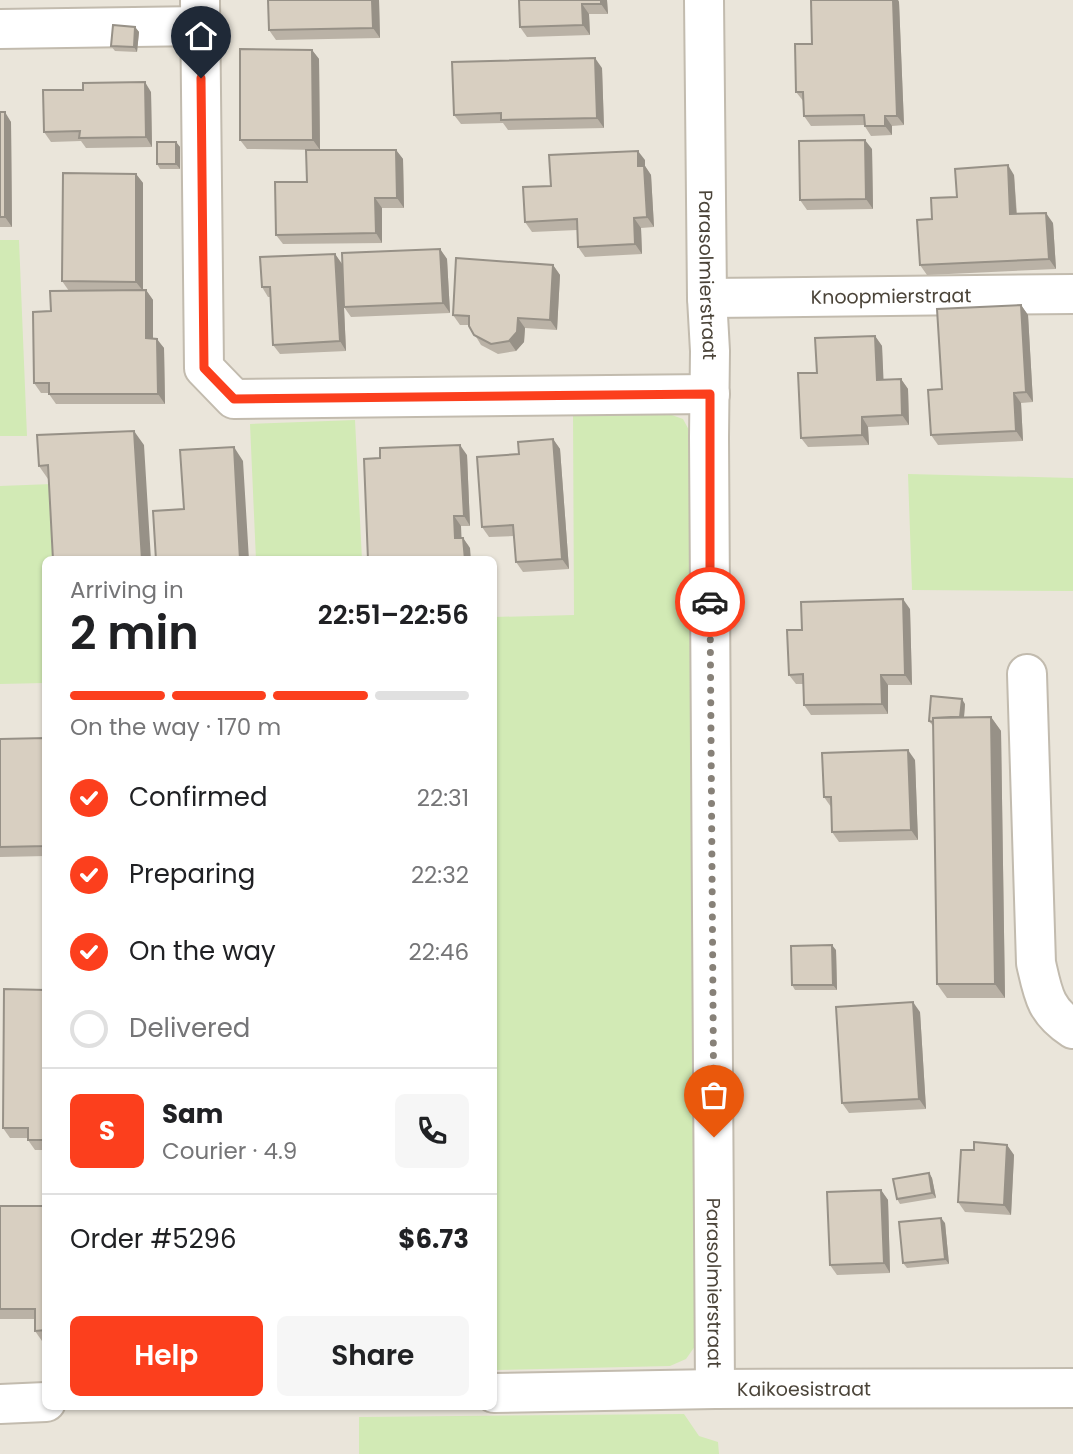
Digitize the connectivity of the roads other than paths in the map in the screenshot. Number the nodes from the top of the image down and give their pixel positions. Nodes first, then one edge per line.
1 (704, 0) edge
2 (201, 13) edge
3 (0, 29) edge
4 (1073, 294) edge
5 (707, 299) junction
6 (710, 394) junction
7 (1027, 674) dead end
8 (1073, 1029) edge
9 (715, 1388) junction
10 (1073, 1388) edge
11 (497, 1393) edge
12 (42, 1402) edge
13 (0, 1404) edge

1 - 5 street, Parasolmierstraat
2 - 3 street
2 - 6 street
4 - 5 street, Knoopmierstraat
5 - 6 street, Parasolmierstraat
6 - 9 street, Parasolmierstraat
7 - 8 street
9 - 10 street, Kaikoesistraat
9 - 11 street, Kaikoesistraat
12 - 13 street

